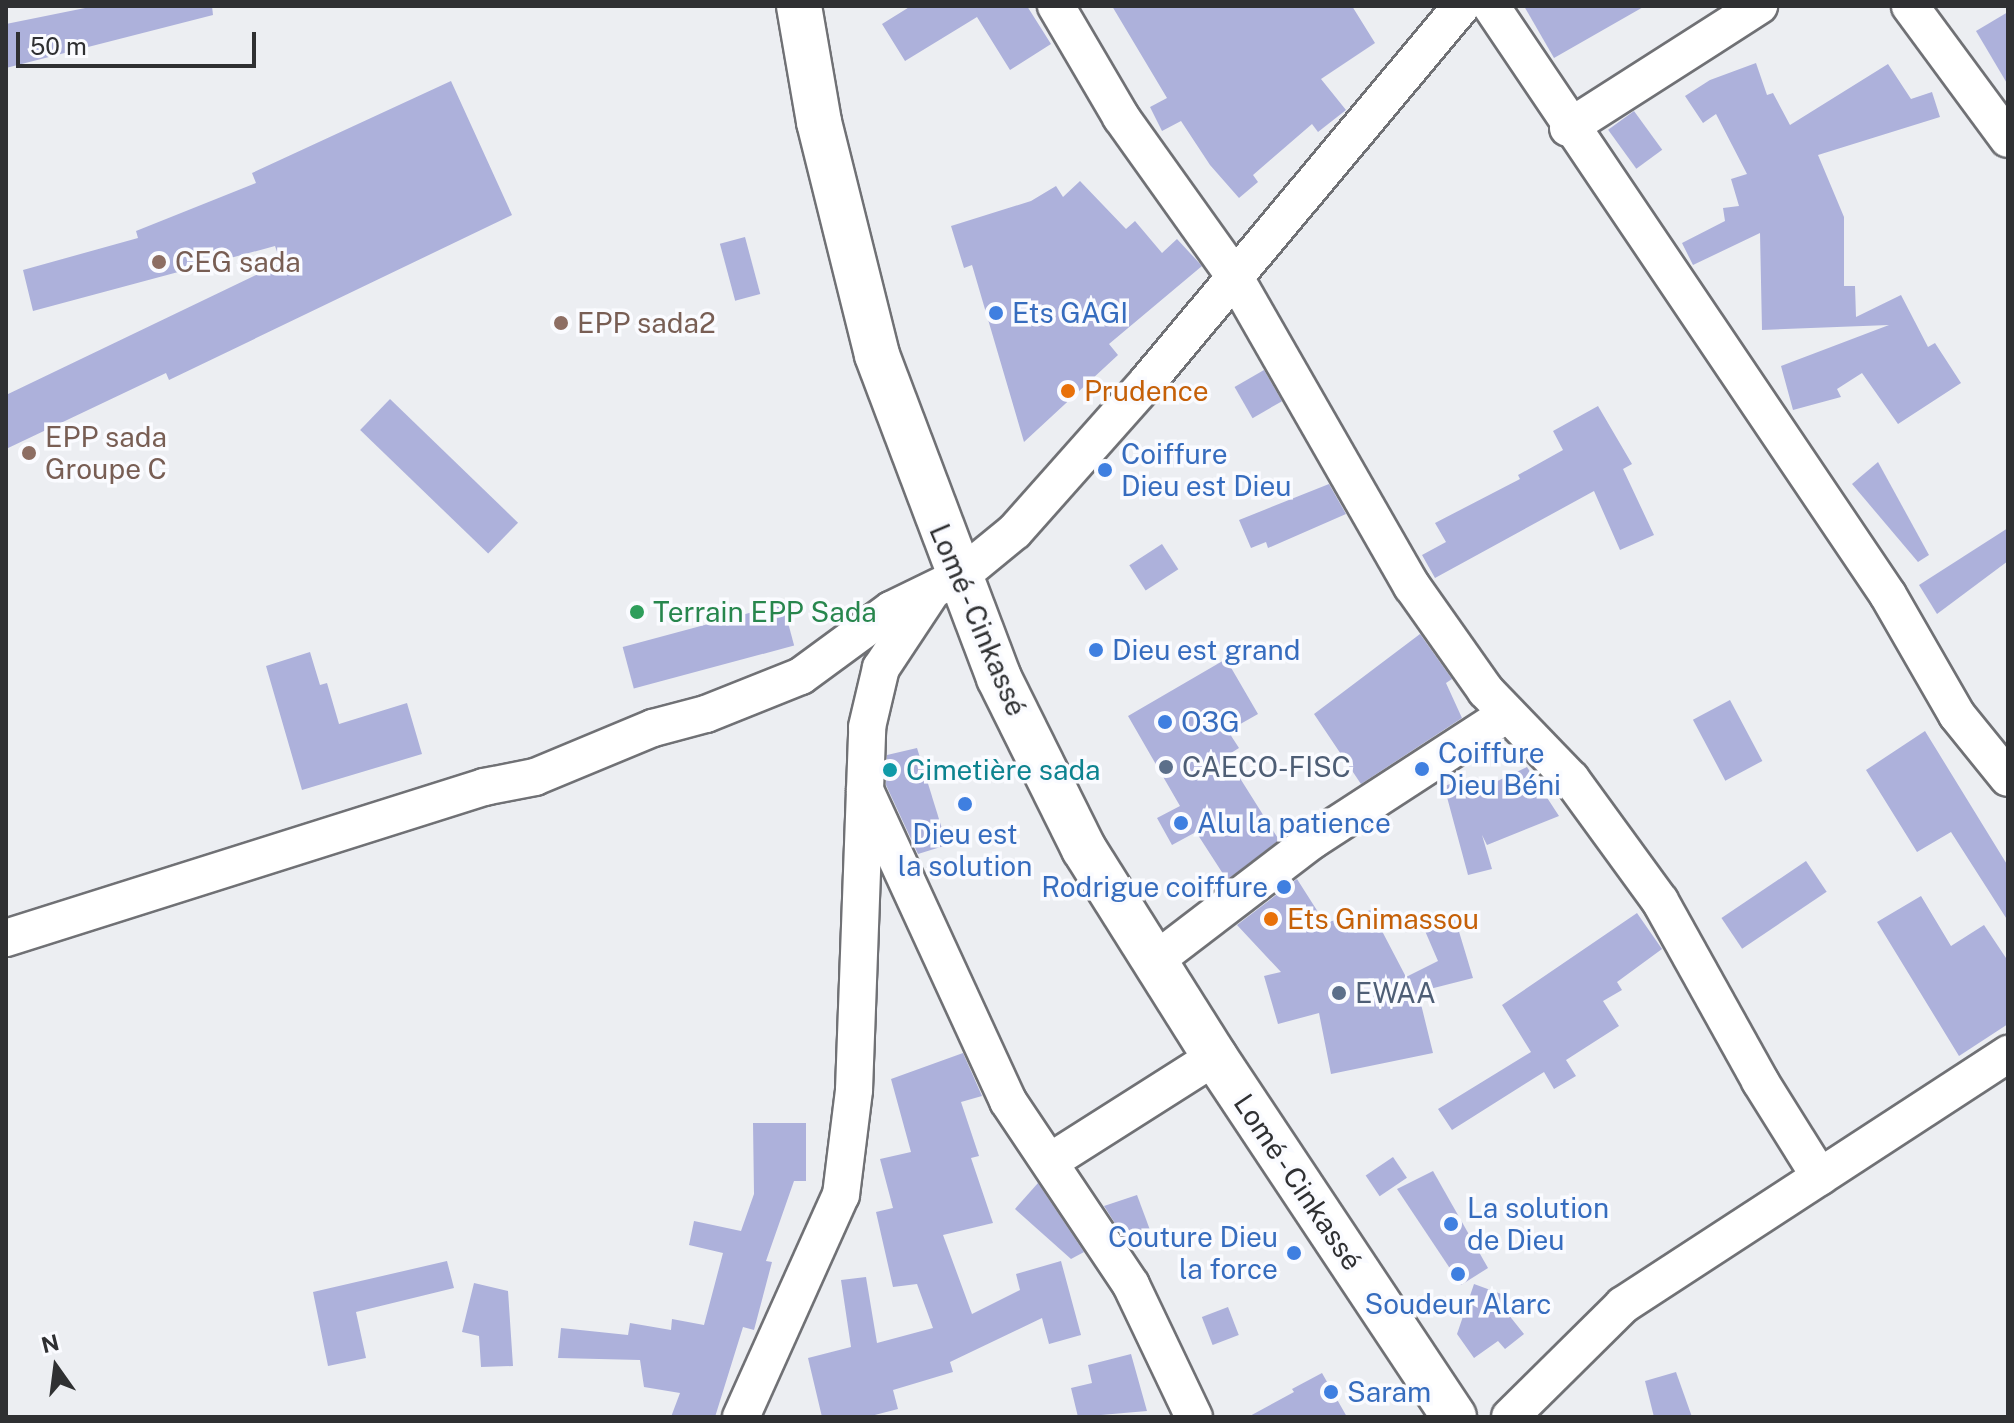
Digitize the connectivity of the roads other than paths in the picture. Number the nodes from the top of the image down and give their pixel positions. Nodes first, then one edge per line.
1 (799, 6) edge
2 (1056, 6) edge
3 (1461, 6) edge
4 (1491, 6) edge
5 (1759, 6) edge
6 (1910, 7) edge
7 (1568, 128) junction
8 (2008, 139) edge
9 (1233, 274) junction
10 (946, 583) junction
11 (1507, 714) junction
12 (2008, 778) edge
13 (862, 783) junction
14 (6, 938) edge
15 (1156, 960) junction
16 (2008, 1054) edge
17 (1215, 1057) junction
18 (1051, 1161) junction
19 (1820, 1177) junction
20 (741, 1417) edge
21 (1194, 1417) edge
22 (1454, 1417) edge
23 (1510, 1417) edge

1 - 10 highway, Lomé - Cinkassé
2 - 9 street
3 - 9 street
4 - 7 street
5 - 7 street
6 - 8 street
7 - 12 street
9 - 10 street
9 - 11 street
10 - 13 street
10 - 14 street
10 - 15 highway, Lomé - Cinkassé
11 - 15 street
11 - 19 street
13 - 18 street
13 - 20 street
15 - 17 highway, Lomé - Cinkassé
16 - 19 street
17 - 18 street
17 - 22 highway, Lomé - Cinkassé
18 - 21 street
19 - 23 street

